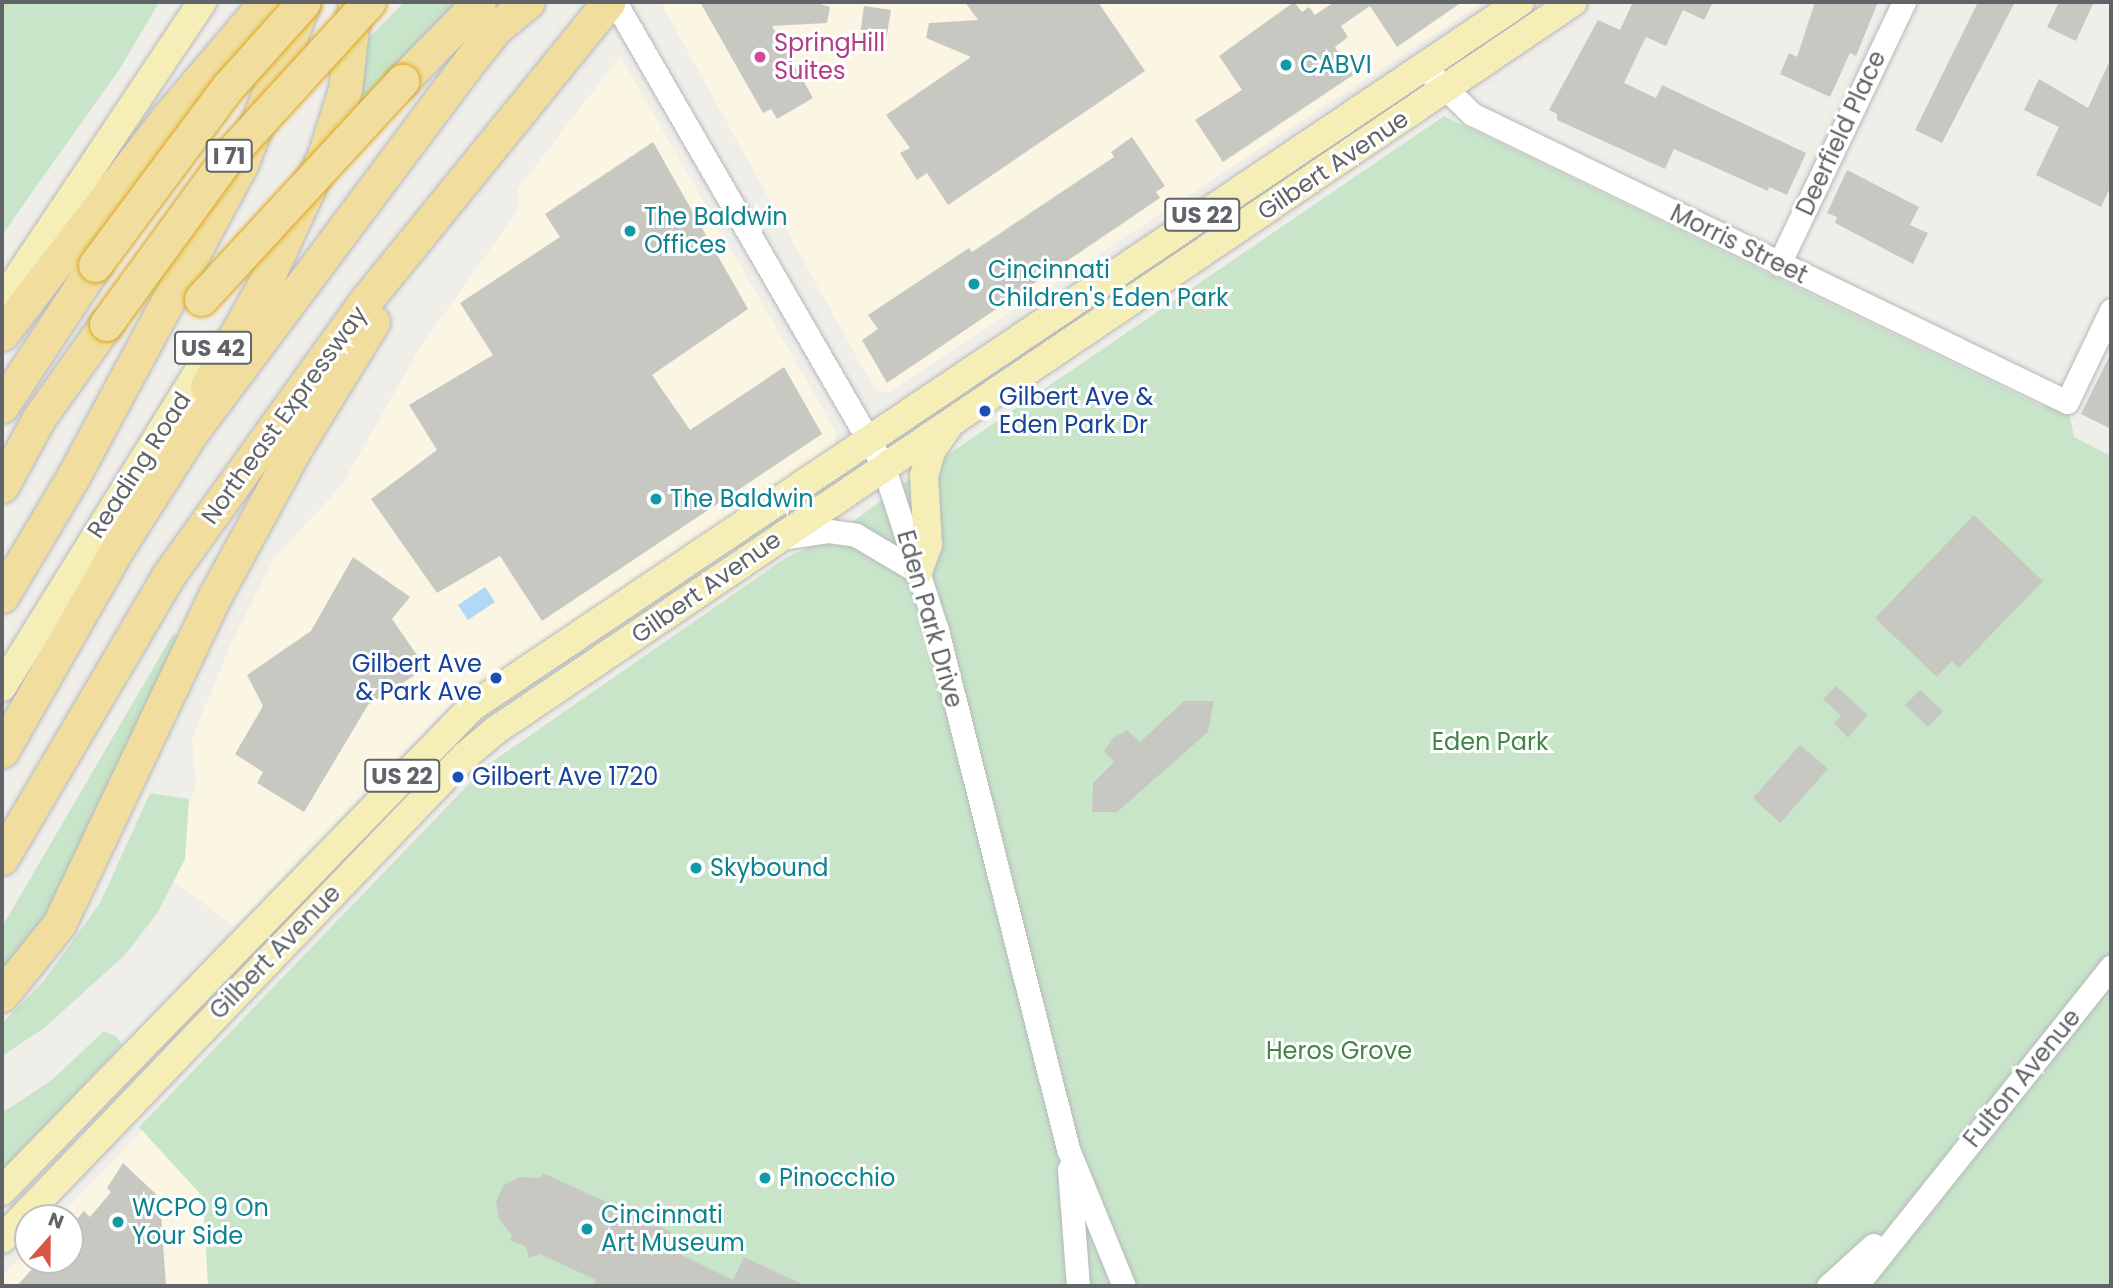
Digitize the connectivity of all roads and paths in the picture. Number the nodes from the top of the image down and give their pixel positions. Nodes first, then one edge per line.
1 (202, 2) edge
2 (266, 2) edge
3 (304, 2) edge
4 (354, 2) edge
5 (369, 2) edge
6 (479, 2) edge
7 (528, 2) edge
8 (609, 2) edge
9 (615, 2) edge
10 (1520, 2) edge
11 (1573, 2) edge
12 (1904, 2) edge
13 (1426, 65) junction
14 (1444, 91) junction
15 (435, 211) junction
16 (1779, 264) junction
17 (2, 301) edge
18 (2111, 310) edge
19 (2, 334) edge
20 (125, 382) junction
21 (2, 406) edge
22 (951, 421) junction
23 (192, 432) junction
24 (867, 437) junction
25 (883, 465) junction
26 (2, 486) edge
27 (777, 538) junction
28 (918, 572) junction
29 (2, 596) edge
30 (8, 677) edge
31 (2, 751) edge
32 (2, 858) edge
33 (2111, 966) edge
34 (2, 995) edge
35 (1070, 1156) junction
36 (1958, 1157) junction
37 (2, 1191) edge
38 (2, 1239) edge
39 (1078, 1286) edge
40 (1124, 1286) edge
41 (1828, 1286) edge
42 (1856, 1286) edge

1 - 17 main road
2 - 19 highway
3 - 20 highway
3 - 21 highway, bridge
4 - 23 highway
4 - 30 main road, Reading Road / US 42
5 - 26 highway, I 71, bridge
6 - 20 highway, bridge
7 - 23 highway
8 - 15 highway, Northeast Expressway
9 - 24 street, Eden Park Drive
10 - 13 main road, Gilbert Avenue / US 22
11 - 14 main road, Gilbert Avenue / US 22
12 - 16 street, Deerfield Place
13 - 14 street, Morris Street
13 - 24 main road, Gilbert Avenue / US 22
14 - 16 street, Morris Street
14 - 22 main road, Gilbert Avenue / US 22
15 - 32 highway, Northeast Expressway
15 - 34 highway
16 - 18 street, Morris Street
20 - 29 highway
22 - 25 main road, Gilbert Avenue / US 22
22 - 28 main road
23 - 31 highway
24 - 25 street, Eden Park Drive
24 - 37 main road, Gilbert Avenue / US 22
25 - 27 main road, Gilbert Avenue / US 22
25 - 28 street, Eden Park Drive
27 - 28 street
27 - 38 main road, Gilbert Avenue / US 22
28 - 35 street, Eden Park Drive
33 - 36 street, Fulton Avenue
35 - 39 street
35 - 40 street, Eden Park Drive
36 - 41 street, Fulton Avenue
36 - 42 street, Fulton Avenue

